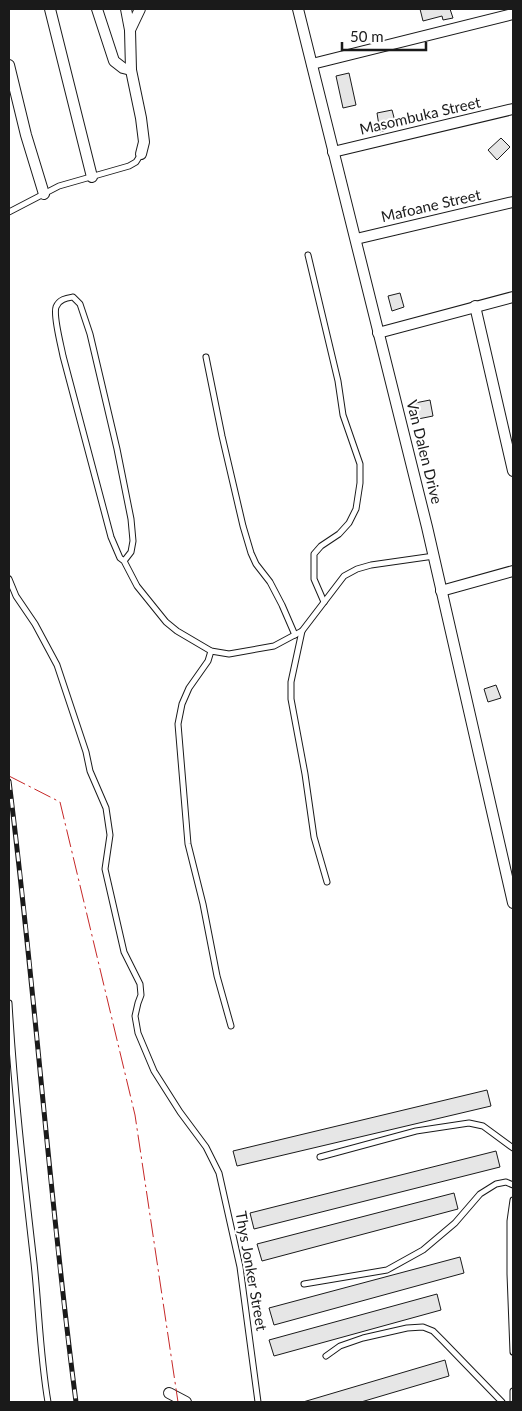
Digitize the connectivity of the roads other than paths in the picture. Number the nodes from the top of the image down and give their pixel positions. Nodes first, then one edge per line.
1 (50, 9) edge
2 (97, 9) edge
3 (126, 9) edge
4 (140, 9) edge
5 (298, 9) edge
6 (513, 14) edge
7 (130, 30) junction
8 (312, 64) junction
9 (9, 65) edge
10 (131, 70) junction
11 (513, 109) edge
12 (333, 152) junction
13 (140, 154) joint
14 (92, 177) junction
15 (44, 194) junction
16 (513, 202) edge
17 (9, 212) edge
18 (356, 239) junction
19 (308, 255) dead end
20 (513, 297) edge
21 (475, 306) junction
22 (378, 333) junction
23 (206, 357) dead end
24 (513, 471) edge
25 (434, 556) junction
26 (124, 561) junction
27 (513, 571) edge
28 (9, 579) edge
29 (441, 590) junction
30 (324, 602) junction
31 (302, 631) junction
32 (295, 635) junction
33 (211, 651) junction
34 (328, 882) dead end
35 (513, 903) edge
36 (9, 1003) edge
37 (231, 1026) dead end
38 (513, 1148) edge
39 (320, 1157) dead end
40 (513, 1185) edge
41 (513, 1200) edge
42 (304, 1284) dead end
43 (513, 1352) edge
44 (326, 1356) dead end
45 (513, 1391) edge
46 (169, 1393) dead end
47 (48, 1402) edge
48 (186, 1402) edge
49 (258, 1402) edge
50 (502, 1402) edge
51 (513, 1402) edge

1 - 14 street
2 - 10 street
3 - 7 street
4 - 7 street
5 - 8 street, Van Dalen Drive
6 - 8 street
7 - 10 street
8 - 12 street, Van Dalen Drive
9 - 15 street
10 - 13 street
11 - 12 street, Masombuka Street
12 - 18 street, Van Dalen Drive
13 - 14 lane
14 - 15 lane
15 - 17 lane
16 - 18 street, Mafoane Street
18 - 22 street, Van Dalen Drive
19 - 30 lane
20 - 21 street
21 - 22 street
21 - 24 street
22 - 25 street, Van Dalen Drive
23 - 32 lane
25 - 29 street, Van Dalen Drive
25 - 30 lane
26 - 26 lane
26 - 33 lane
27 - 29 street
28 - 49 lane, Thys Jonker Street
29 - 35 street, Van Dalen Drive
30 - 31 lane
31 - 32 lane
31 - 34 lane
32 - 33 lane
33 - 37 lane
36 - 47 lane
38 - 39 lane
40 - 42 lane
41 - 43 lane
44 - 50 lane
45 - 51 lane
46 - 48 street

